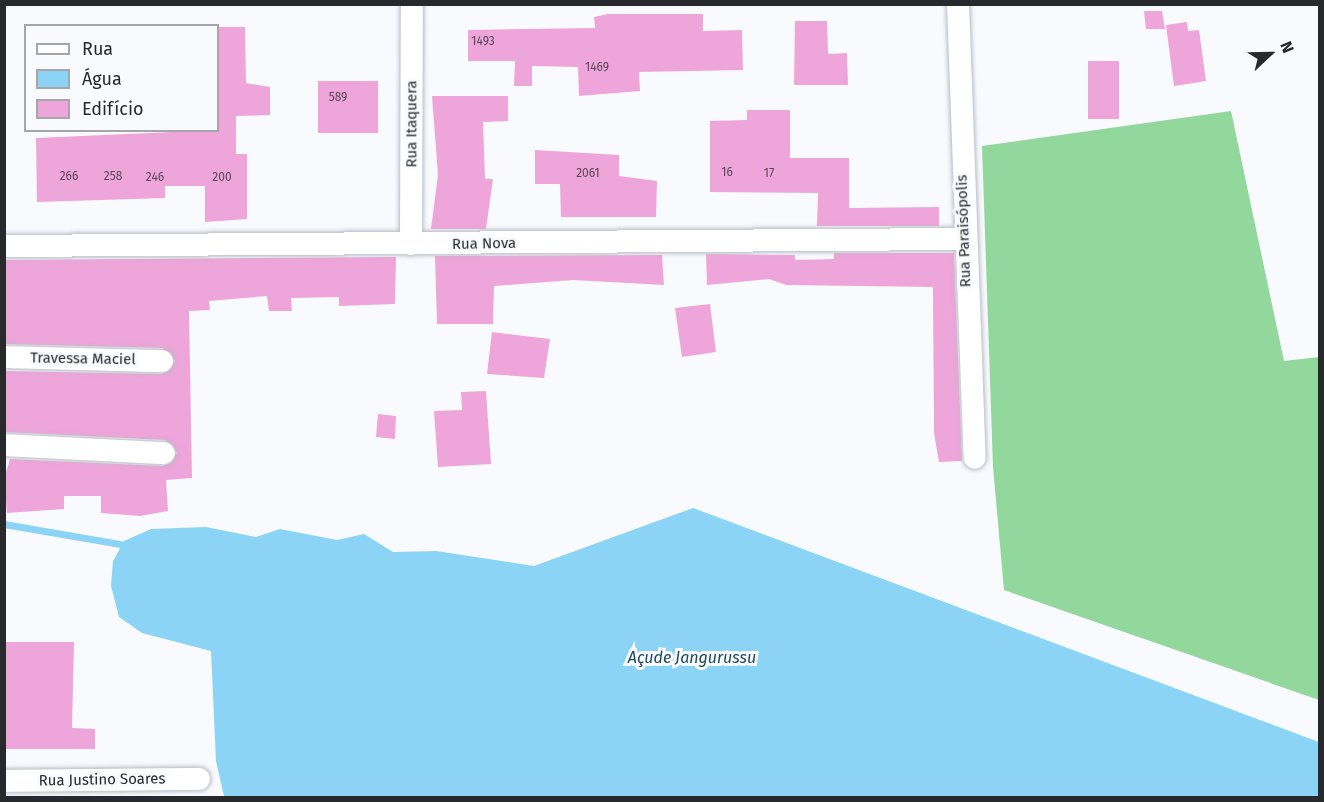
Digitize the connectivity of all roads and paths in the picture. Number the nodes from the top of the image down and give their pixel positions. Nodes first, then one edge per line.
1 (412, 4) edge
2 (958, 4) edge
3 (964, 239) junction
4 (411, 244) junction
5 (4, 246) edge
6 (4, 357) edge
7 (162, 361) dead end
8 (4, 445) edge
9 (164, 453) dead end
10 (975, 458) dead end
11 (199, 779) dead end
12 (4, 781) edge

1 - 4 street, Rua Itaquera
2 - 3 street, Rua Paraisópolis
3 - 4 street, Rua Nova
3 - 10 street, Rua Paraisópolis
4 - 5 street, Rua Nova
6 - 7 street, Travessa Maciel
8 - 9 street
11 - 12 street, Rua Justino Soares

